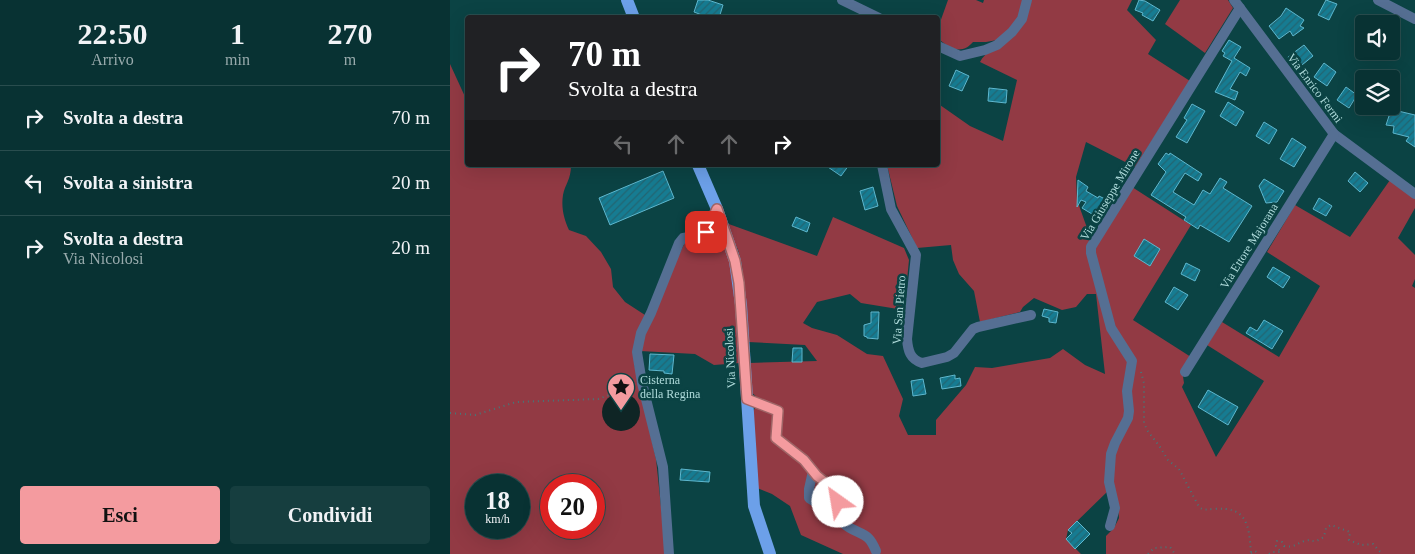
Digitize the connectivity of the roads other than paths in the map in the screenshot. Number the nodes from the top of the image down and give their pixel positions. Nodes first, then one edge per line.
1 (627, 0) edge
2 (842, 0) edge
3 (1027, 0) edge
4 (1378, 0) edge
5 (1237, 4) edge
6 (633, 15) edge
7 (873, 15) edge
8 (1415, 19) edge
9 (940, 47) edge
10 (1334, 134) junction
11 (699, 167) edge
12 (882, 167) edge
13 (1415, 194) edge
14 (717, 209) junction
15 (1031, 315) dead end
16 (1185, 372) dead end
17 (747, 399) junction
18 (813, 471) junction
19 (832, 513) junction
20 (1110, 526) dead end
21 (876, 551) dead end
22 (669, 554) edge
23 (770, 554) edge

1 - 6 main road
2 - 7 street
3 - 9 street
4 - 8 street
5 - 10 street, Via Enrico Fermi
5 - 20 street, Via Giuseppe Mirone
10 - 13 street, Via Enrico Fermi
10 - 16 street, Via Ettore Majorana
11 - 14 main road, Via Nicolosi
12 - 15 street, Via San Pietro
14 - 17 main road, Via Nicolosi
14 - 22 street
17 - 18 street
17 - 23 main road, Via Nicolosi
18 - 19 street
18 - 19 street
19 - 21 street

